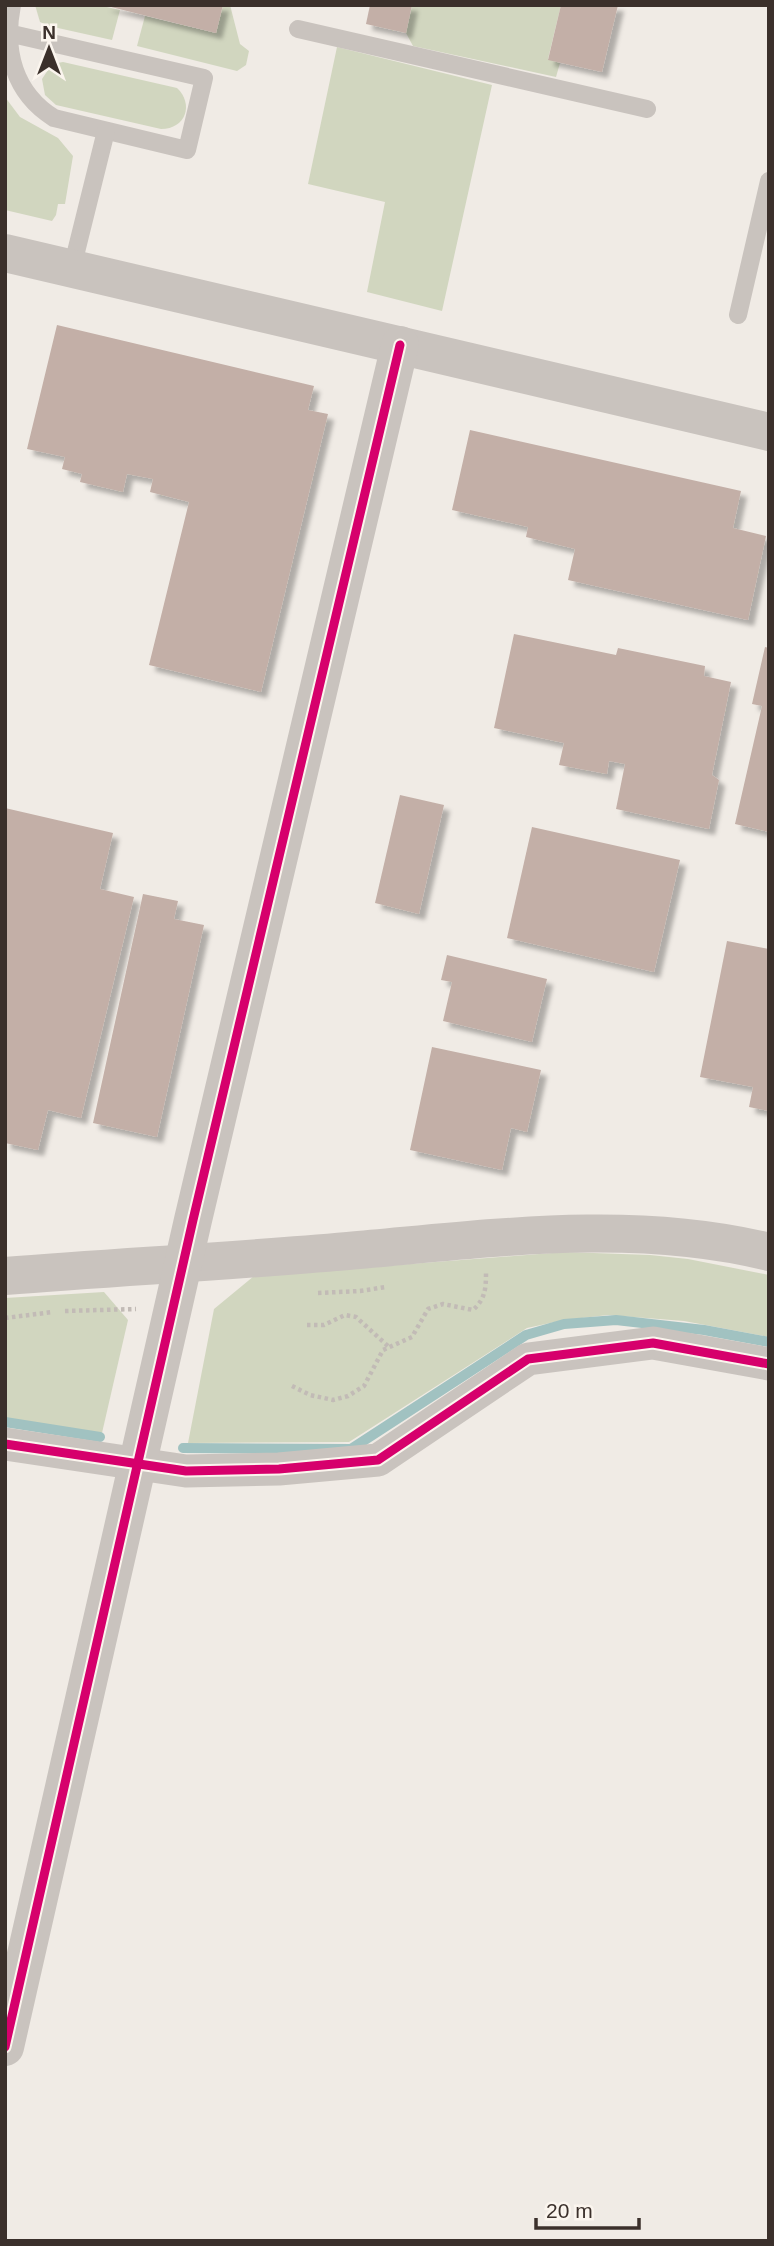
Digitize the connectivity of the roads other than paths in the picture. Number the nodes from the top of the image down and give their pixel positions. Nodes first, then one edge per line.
1 (12, 5) edge
2 (298, 29) dead end
3 (8, 33) junction
4 (647, 109) dead end
5 (106, 131) junction
6 (769, 181) edge
7 (5, 253) edge
8 (72, 268) junction
9 (738, 315) dead end
10 (400, 345) junction
11 (769, 432) edge
12 (769, 1252) edge
13 (184, 1263) junction
14 (5, 1276) edge
15 (769, 1364) edge
16 (5, 1444) edge
17 (138, 1464) junction
18 (5, 2048) edge

1 - 3 lane
2 - 4 lane
3 - 5 lane
3 - 5 lane
5 - 8 lane
6 - 9 lane
7 - 8 street
8 - 10 street
10 - 11 street
10 - 13 street
12 - 13 street
13 - 14 street
13 - 17 street
15 - 17 street
16 - 17 street
17 - 18 street

